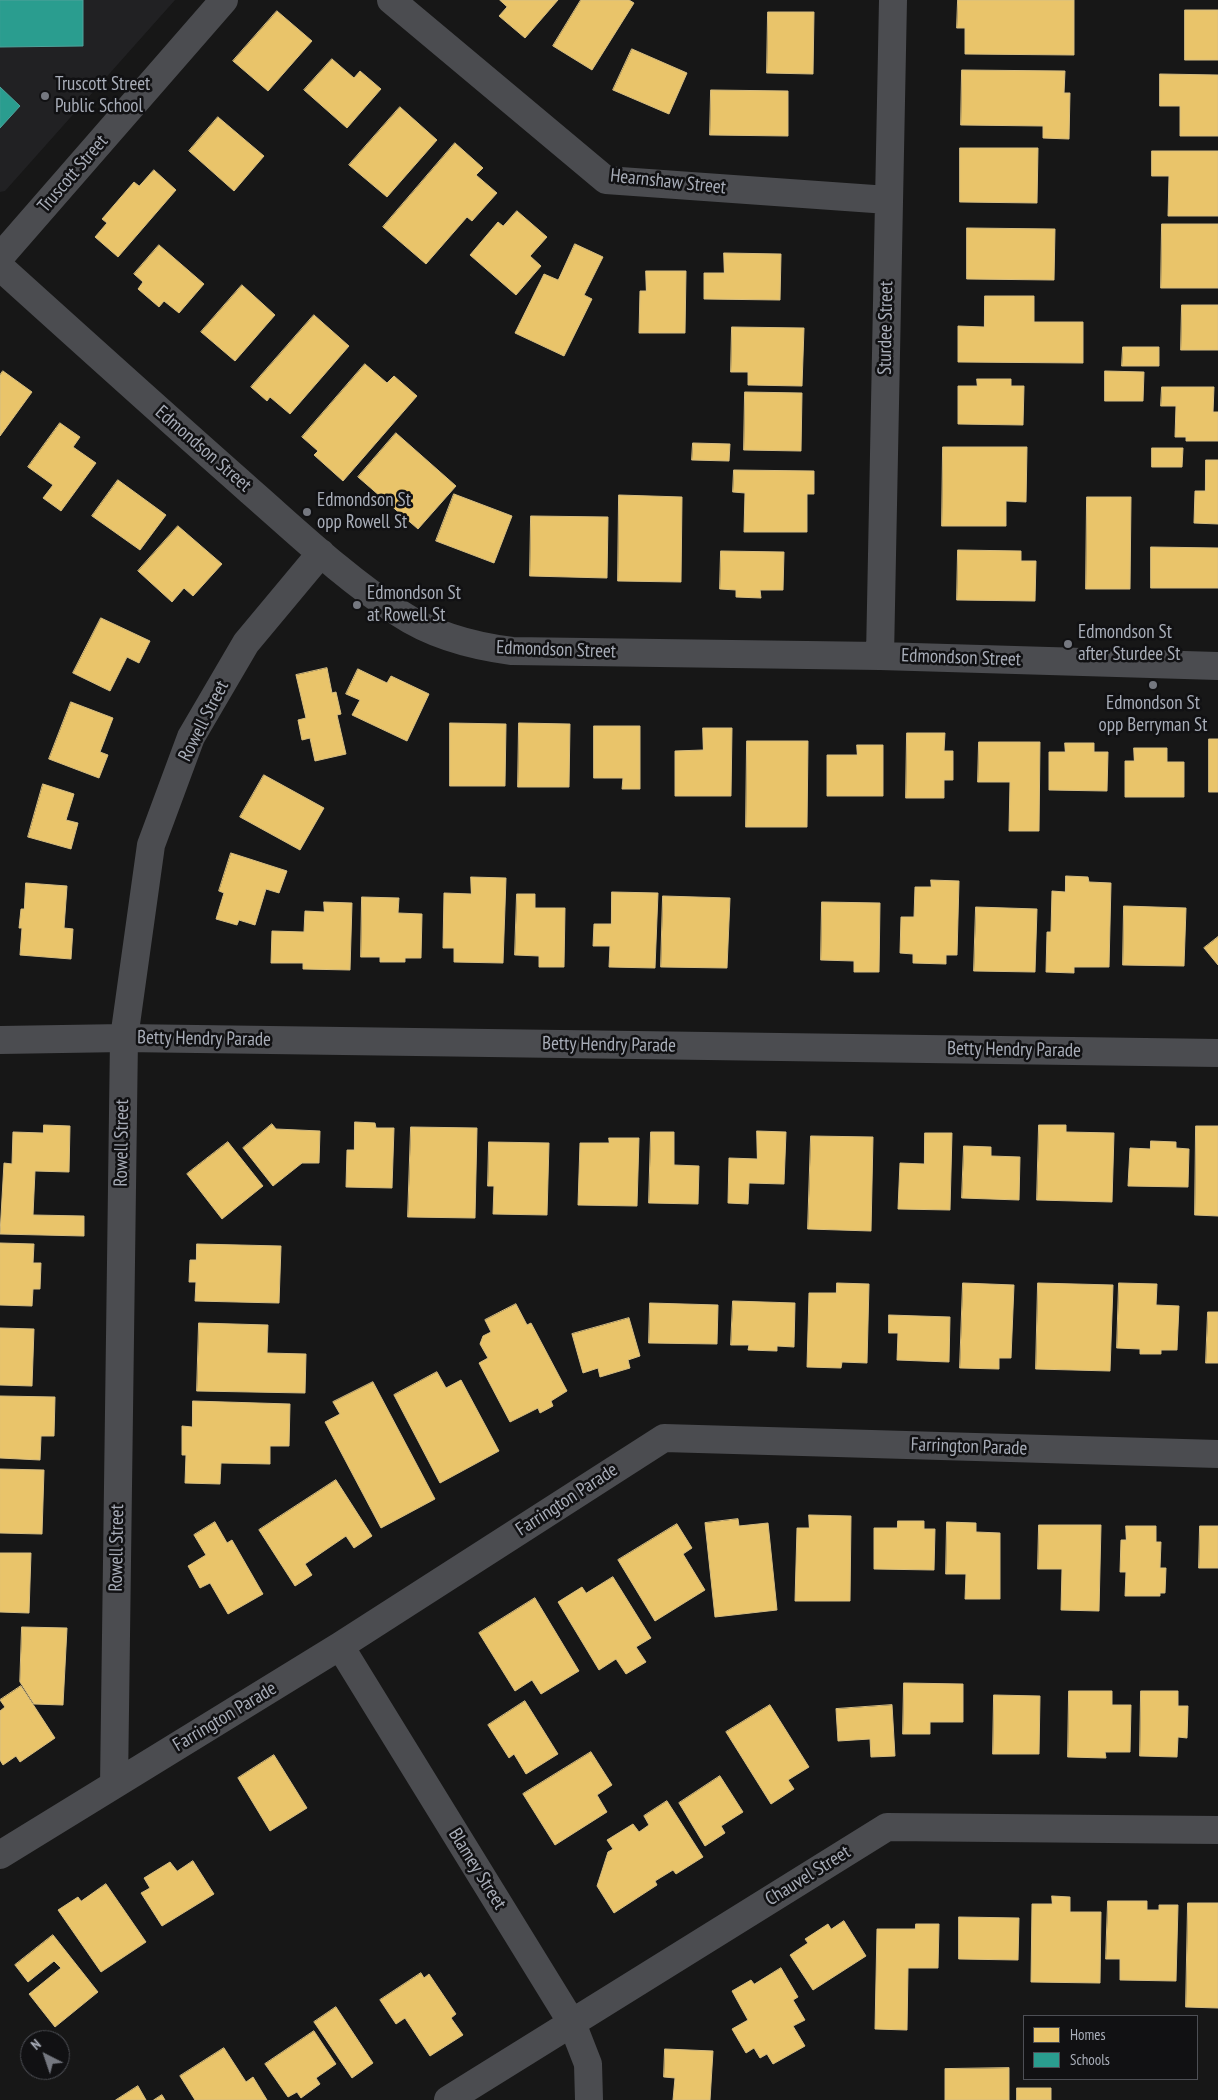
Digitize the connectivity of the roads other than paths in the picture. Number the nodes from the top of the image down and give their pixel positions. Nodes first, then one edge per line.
1 (224, 0) edge
2 (391, 0) edge
3 (893, 0) edge
4 (888, 200) junction
5 (0, 257) edge
6 (0, 267) edge
7 (321, 553) junction
8 (880, 656) junction
9 (1218, 666) edge
10 (124, 1038) junction
11 (0, 1040) edge
12 (1218, 1053) edge
13 (1218, 1454) edge
14 (340, 1646) junction
15 (114, 1785) junction
16 (1218, 1830) edge
17 (0, 1855) edge
18 (572, 2023) junction
19 (448, 2100) edge
20 (588, 2100) edge

1 - 5 street, Truscott Street
2 - 4 street, Hearnshaw Street
3 - 4 street, Sturdee Street
4 - 8 street, Sturdee Street
6 - 7 street, Edmondson Street
7 - 8 street, Edmondson Street
7 - 10 street, Rowell Street
8 - 9 street, Edmondson Street
10 - 11 street, Betty Hendry Parade
10 - 12 street, Betty Hendry Parade
10 - 15 street, Rowell Street
13 - 14 street, Farrington Parade
14 - 15 street, Farrington Parade
14 - 18 street, Blamey Street
15 - 17 street, Farrington Parade
16 - 18 street, Chauvel Street
18 - 19 street, Chauvel Street
18 - 20 street, Blamey Street

